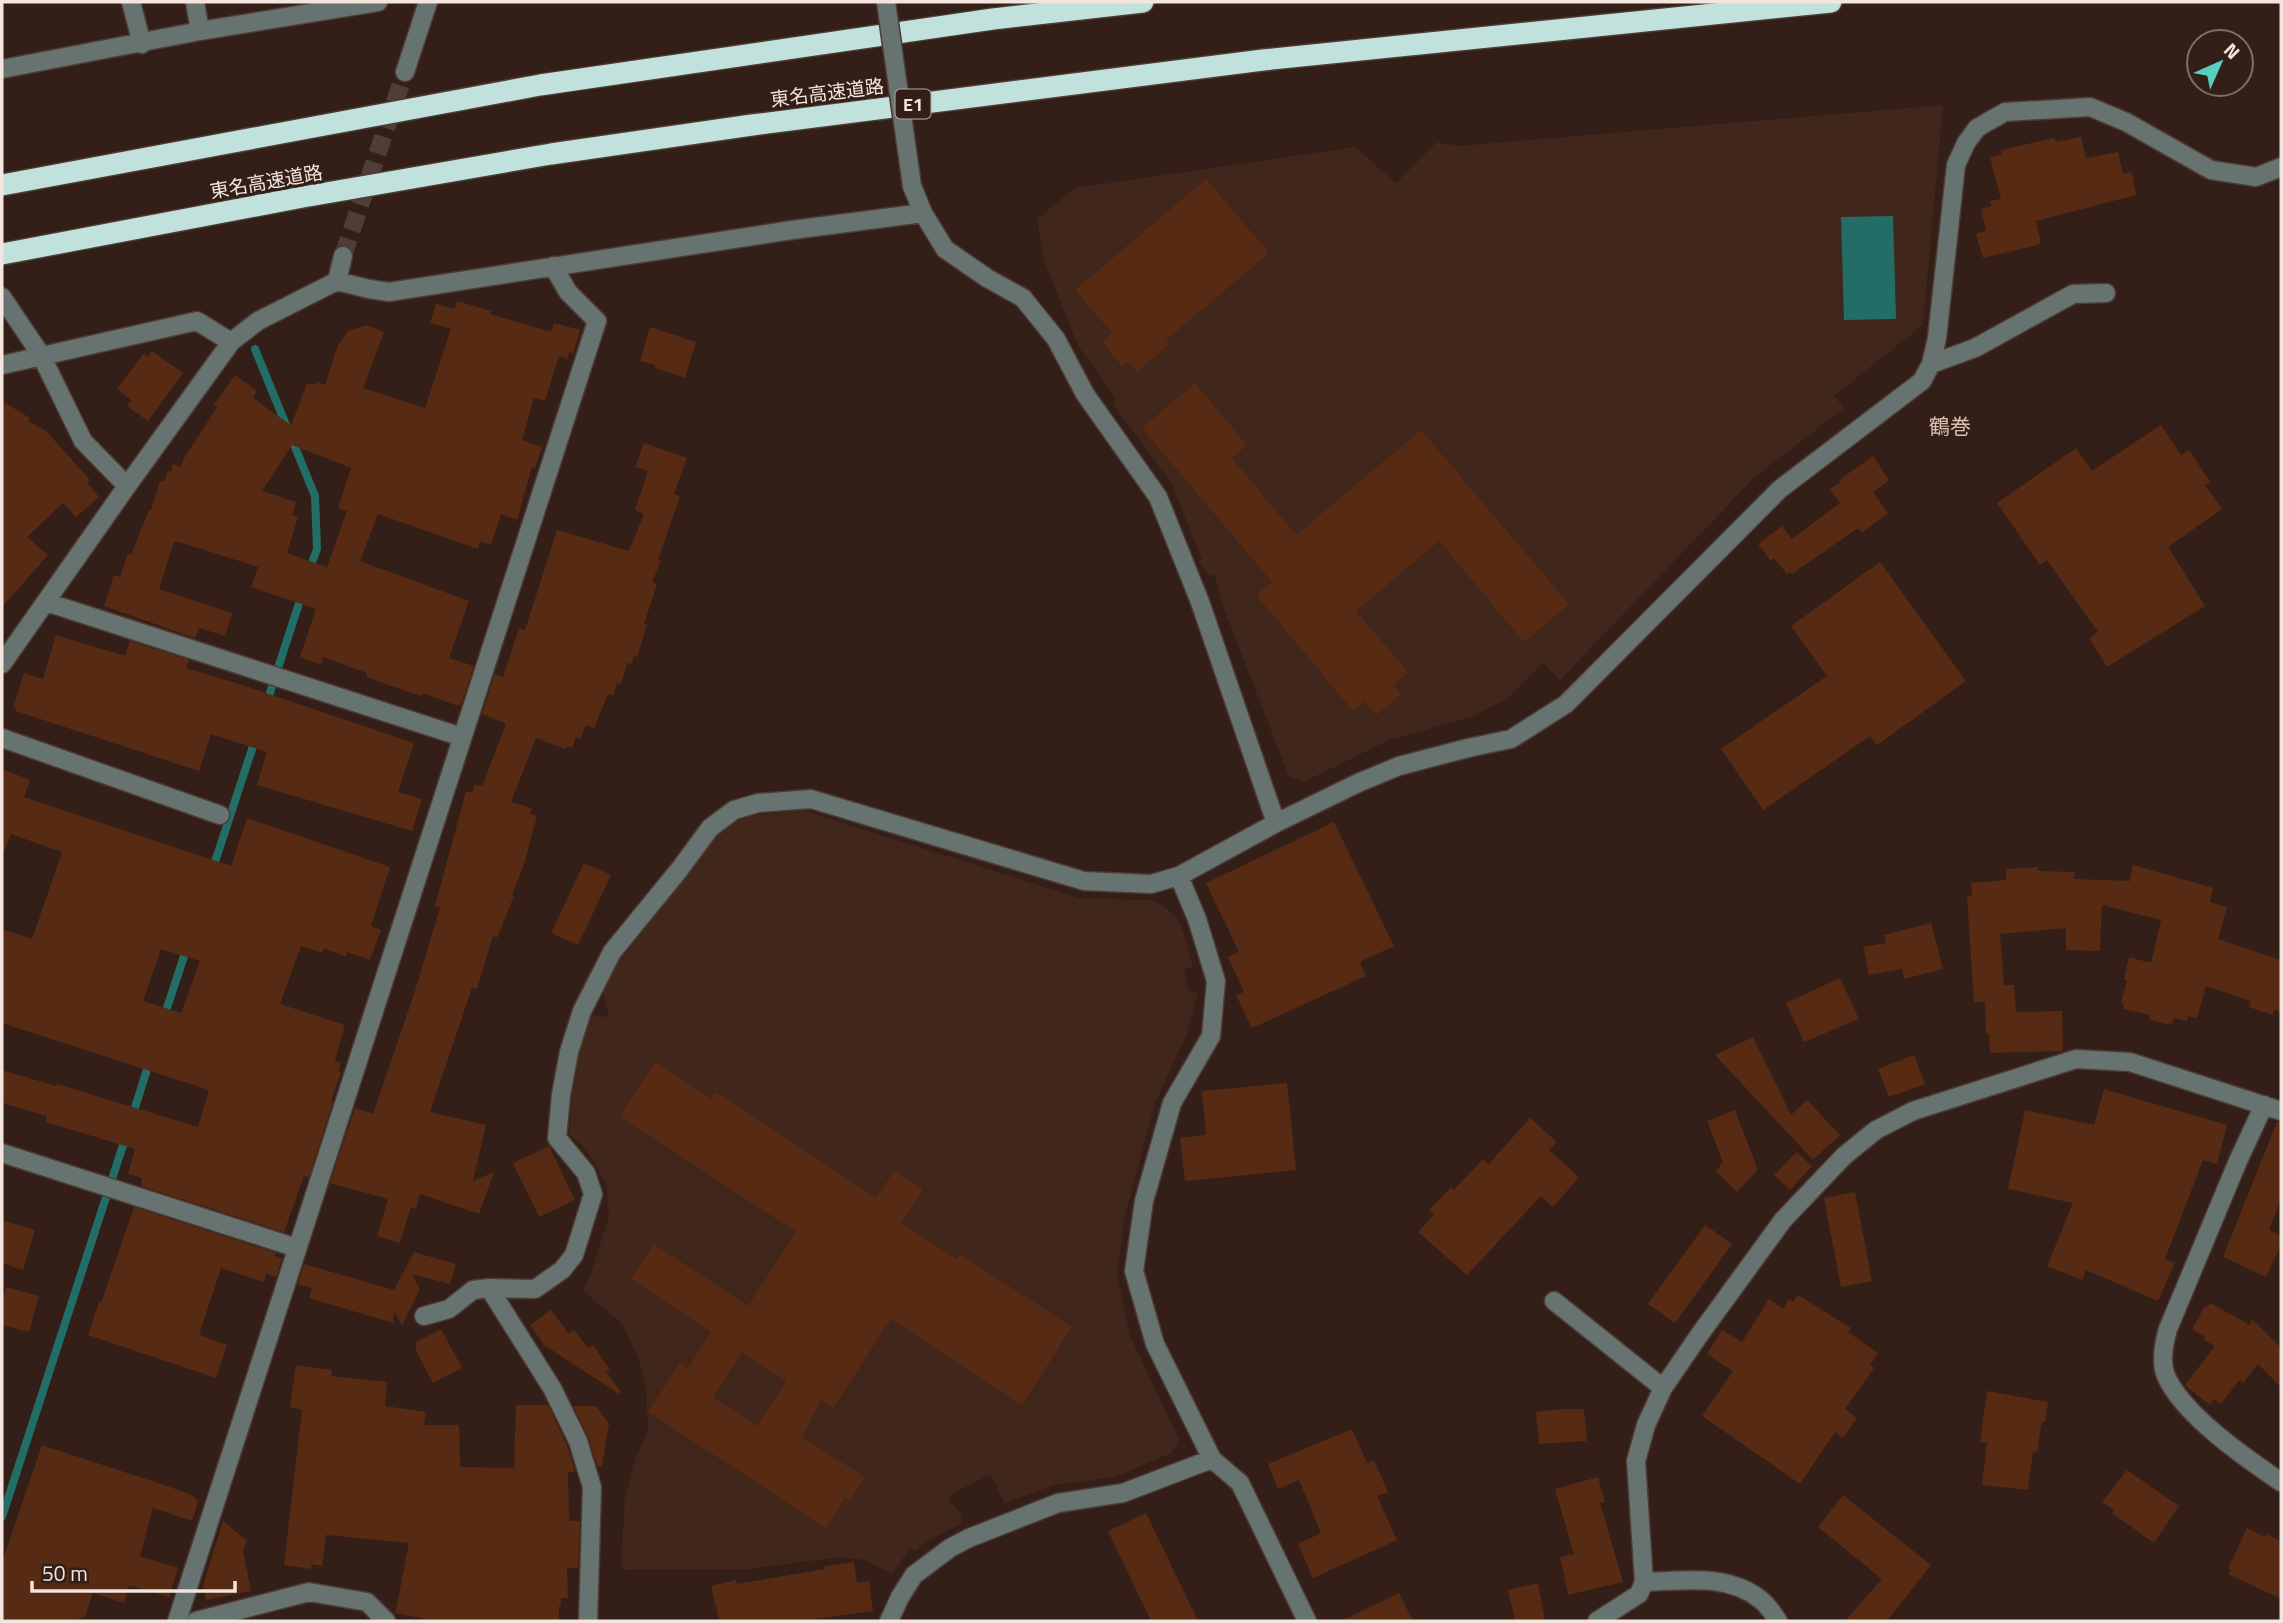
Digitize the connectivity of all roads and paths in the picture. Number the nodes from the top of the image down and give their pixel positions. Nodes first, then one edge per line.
1 (131, 2) edge
2 (195, 2) edge
3 (378, 2) edge
4 (428, 2) edge
5 (886, 2) edge
6 (1143, 2) edge
7 (1831, 2) edge
8 (200, 31) junction
9 (142, 44) junction
10 (5, 65) edge
11 (405, 72) tunnel mouth
12 (2281, 167) edge
13 (2, 185) edge
14 (923, 213) junction
15 (2, 254) edge
16 (344, 256) tunnel mouth
17 (553, 266) junction
18 (337, 281) junction
19 (2106, 293) dead end
20 (2, 297) edge
21 (231, 342) junction
22 (41, 355) junction
23 (1931, 364) junction
24 (2, 365) edge
25 (127, 486) junction
26 (46, 602) junction
27 (2, 664) edge
28 (462, 737) junction
29 (2, 738) edge
30 (220, 815) dead end
31 (1276, 823) junction
32 (1179, 876) junction
33 (2273, 1108) edge
34 (2, 1153) edge
35 (297, 1248) junction
36 (489, 1288) junction
37 (1554, 1301) dead end
38 (424, 1316) dead end
39 (1663, 1388) junction
40 (1212, 1458) junction
41 (2281, 1482) edge
42 (1644, 1583) junction
43 (177, 1621) edge
44 (196, 1621) edge
45 (386, 1621) edge
46 (588, 1621) edge
47 (889, 1621) edge
48 (1307, 1621) edge
49 (1597, 1621) edge
50 (1778, 1621) edge

1 - 9 street
2 - 8 street
3 - 8 street
4 - 11 street
5 - 14 street, bridge
6 - 13 highway
7 - 15 highway, 東名高速道路 / E1
8 - 9 street
9 - 10 street
12 - 23 street
14 - 17 street
14 - 31 street
16 - 18 street
17 - 18 street
17 - 28 street
18 - 21 street
19 - 23 street
20 - 22 street
21 - 22 street
21 - 25 street
22 - 24 street
22 - 25 street
23 - 31 street
25 - 26 street
26 - 27 street
26 - 28 street
28 - 35 street
29 - 30 street
31 - 32 street
32 - 36 street
32 - 40 street
33 - 39 street
33 - 41 street
34 - 35 street
35 - 43 street
36 - 38 street
36 - 46 street
37 - 39 street
39 - 42 street
40 - 47 street
40 - 48 street
42 - 49 street
42 - 50 street
44 - 45 street

